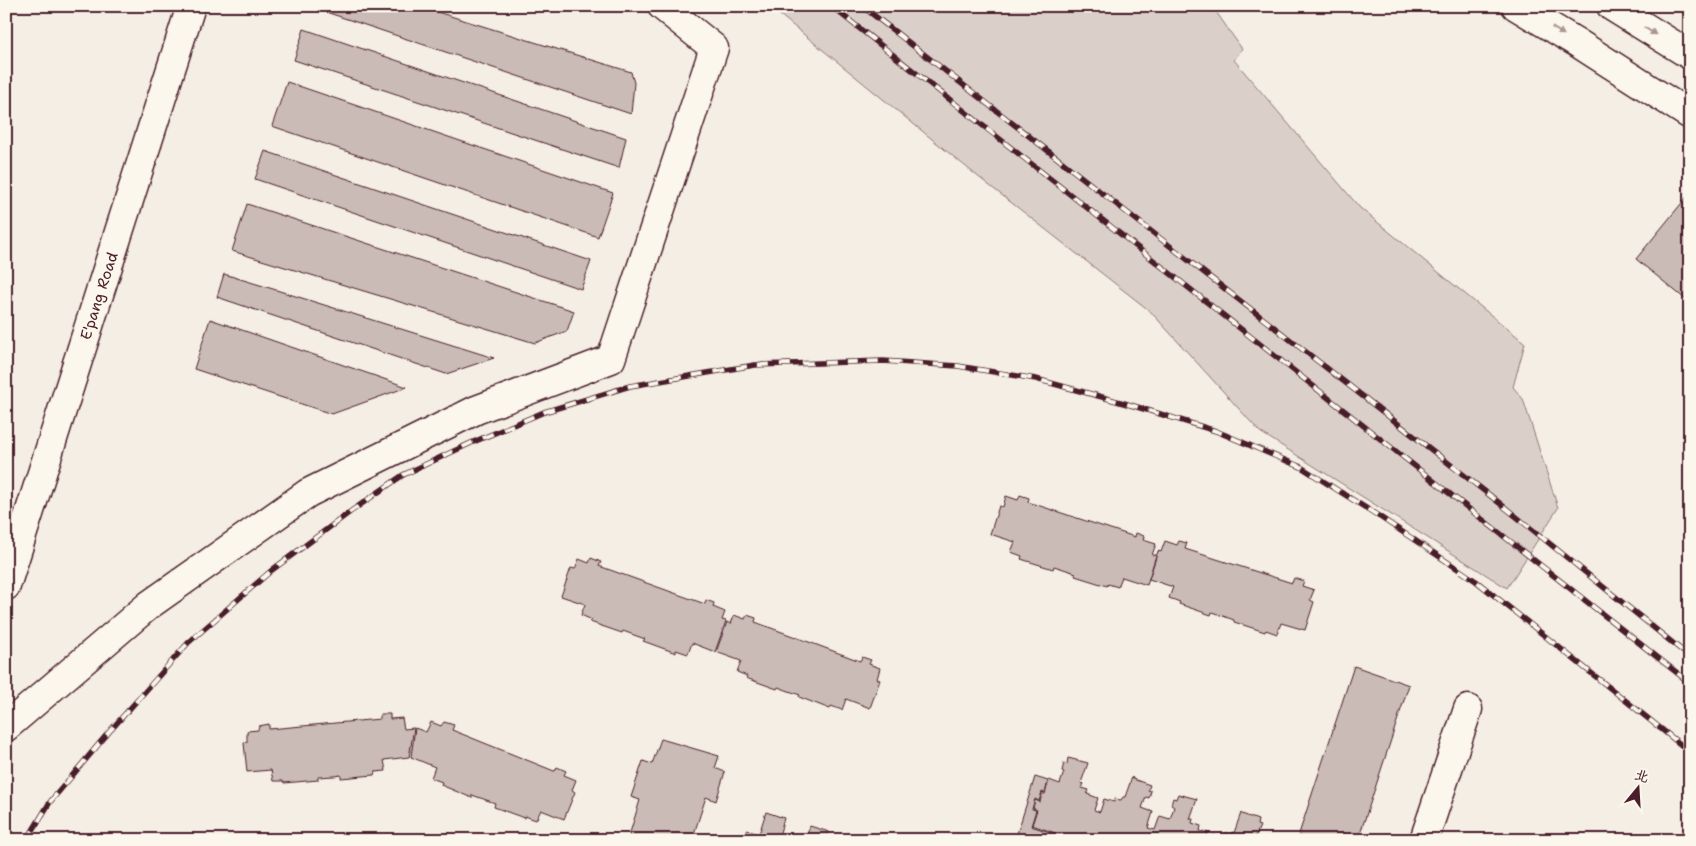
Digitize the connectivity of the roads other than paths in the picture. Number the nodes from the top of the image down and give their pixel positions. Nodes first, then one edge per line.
1 (191, 6) edge
2 (662, 6) edge
3 (1516, 6) edge
4 (1611, 6) edge
5 (1690, 55) edge
6 (1690, 115) edge
7 (6, 586) edge
8 (1468, 709) dead end
9 (6, 728) edge
10 (1424, 840) edge

1 - 7 main road, E'pang Road
2 - 9 main road
3 -> 6 main road
4 -> 5 main road
8 - 10 main road

